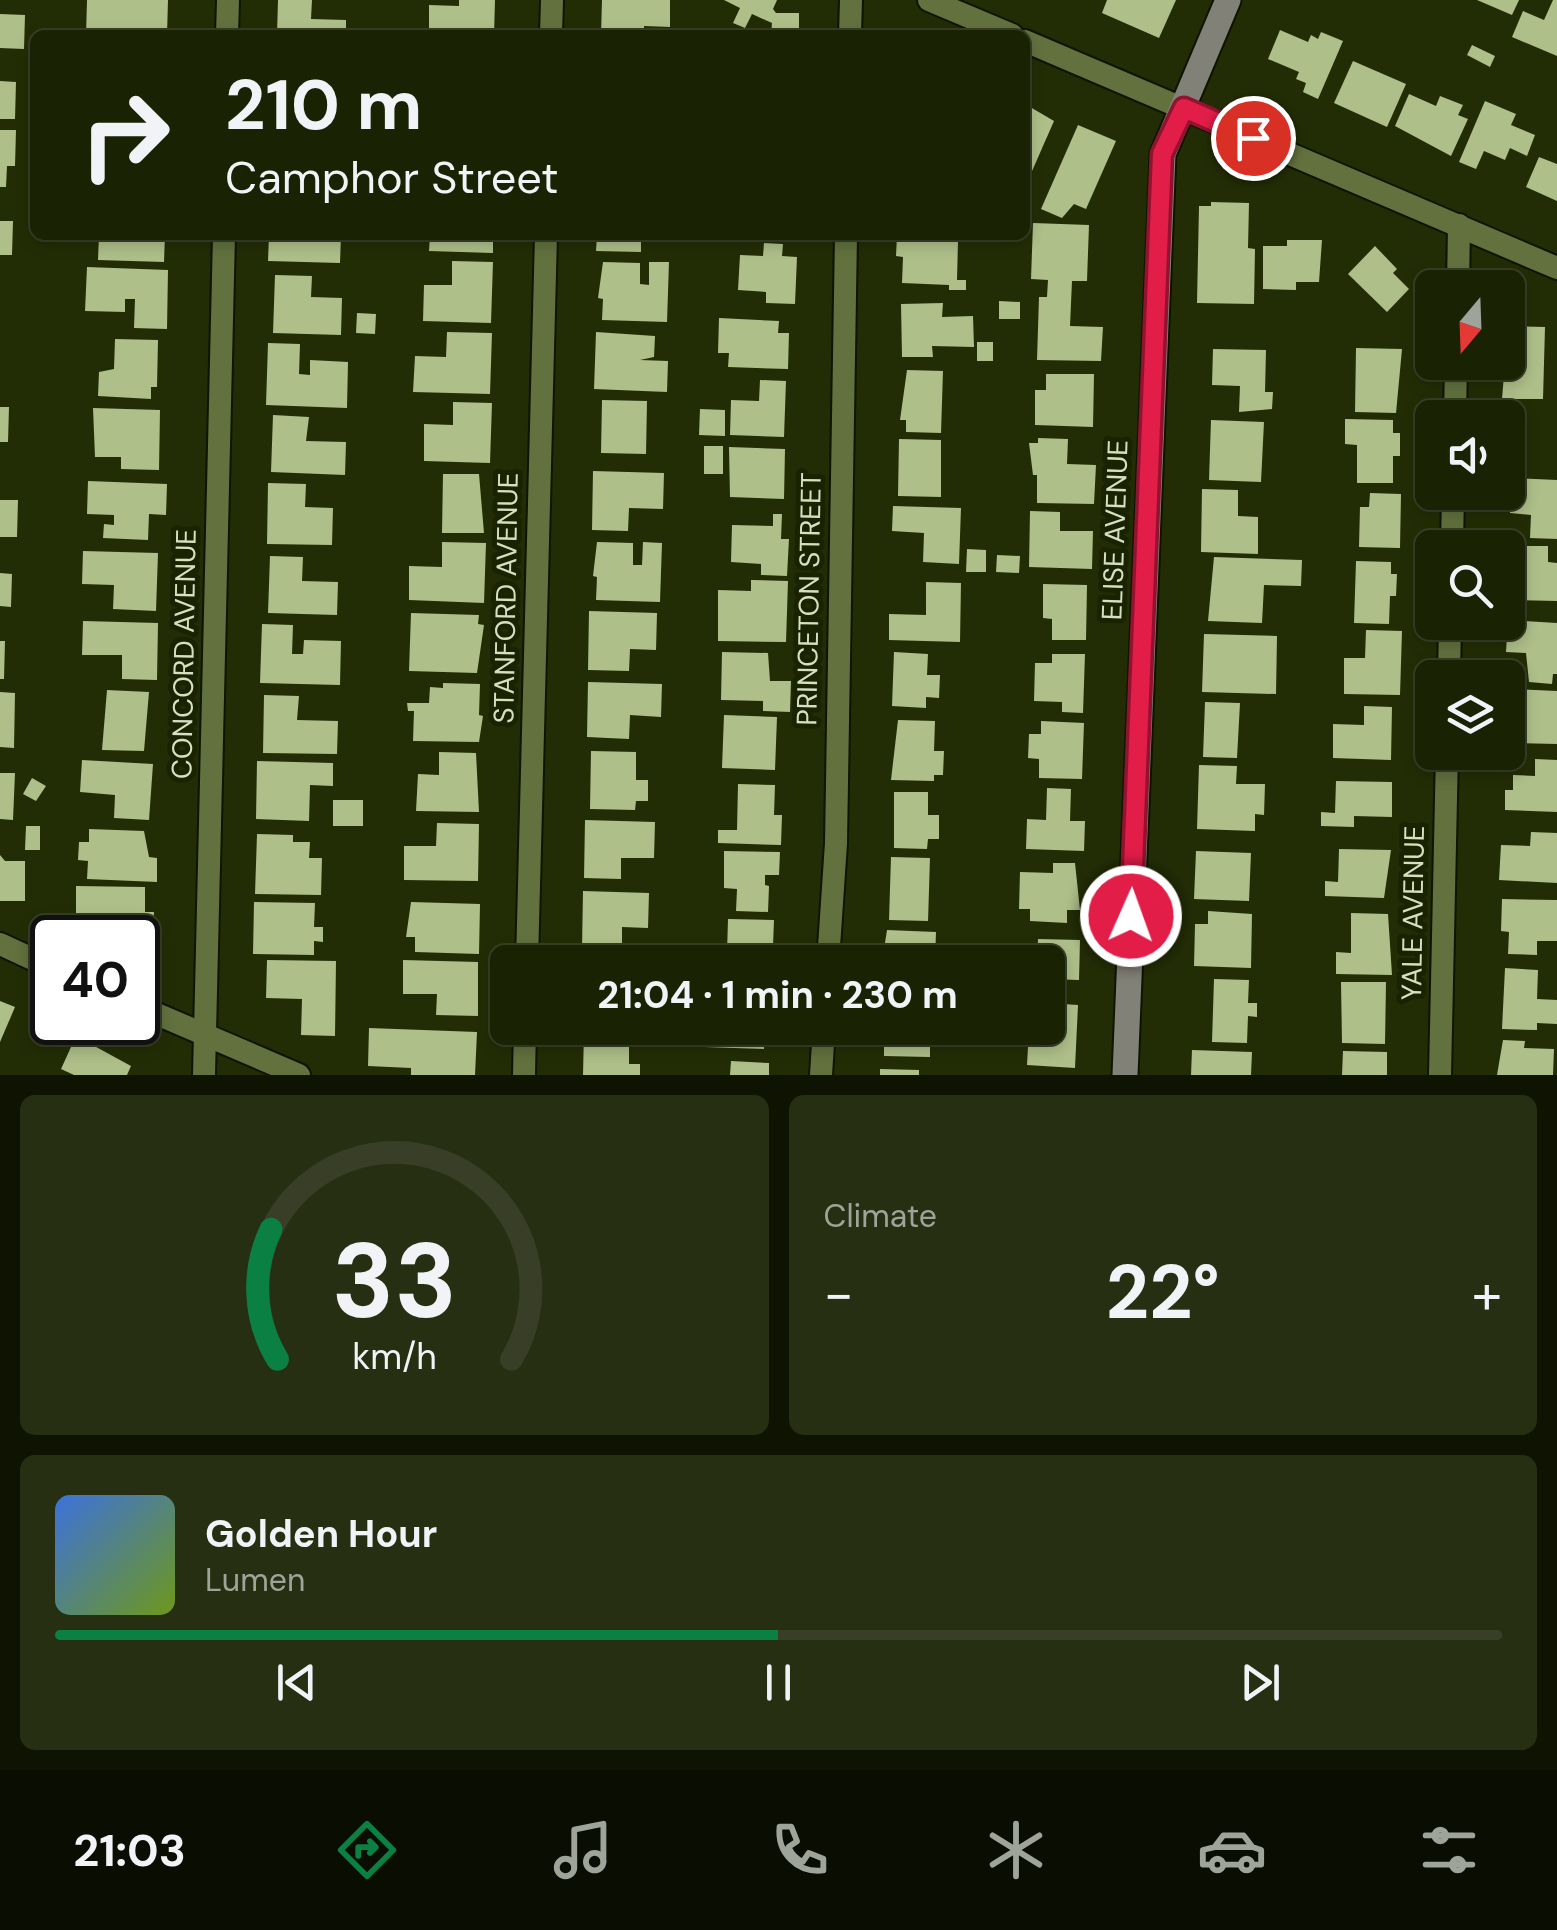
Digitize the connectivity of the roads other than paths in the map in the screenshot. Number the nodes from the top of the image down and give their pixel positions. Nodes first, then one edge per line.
1 (228, 0) edge
2 (552, 0) edge
3 (851, 0) edge
4 (929, 0) edge
5 (1228, 0) edge
6 (227, 30) edge
7 (551, 30) edge
8 (850, 30) edge
9 (1000, 30) edge
10 (1030, 43) edge
11 (1184, 108) junction
12 (1459, 225) junction
13 (224, 240) edge
14 (546, 240) edge
15 (846, 240) edge
16 (1557, 268) edge
17 (1458, 270) edge
18 (1447, 770) edge
19 (0, 944) edge
20 (527, 945) edge
21 (829, 945) edge
22 (30, 958) edge
23 (160, 1016) edge
24 (205, 1035) junction
25 (525, 1045) edge
26 (823, 1045) edge
27 (204, 1075) edge
28 (298, 1075) edge
29 (524, 1075) edge
30 (821, 1075) edge
31 (1125, 1075) edge
32 (1440, 1075) edge

1 - 6 street
2 - 7 street
3 - 8 street
4 - 9 street
5 - 11 street, ELISE AVENUE
10 - 11 street
11 - 12 street
11 - 31 street, ELISE AVENUE
12 - 16 street
12 - 17 street
13 - 24 street, CONCORD AVENUE
14 - 20 street, STANFORD AVENUE
15 - 21 street, PRINCETON STREET
18 - 32 street, YALE AVENUE
19 - 22 street
23 - 24 street
24 - 27 street, CONCORD AVENUE
24 - 28 street
25 - 29 street
26 - 30 street

